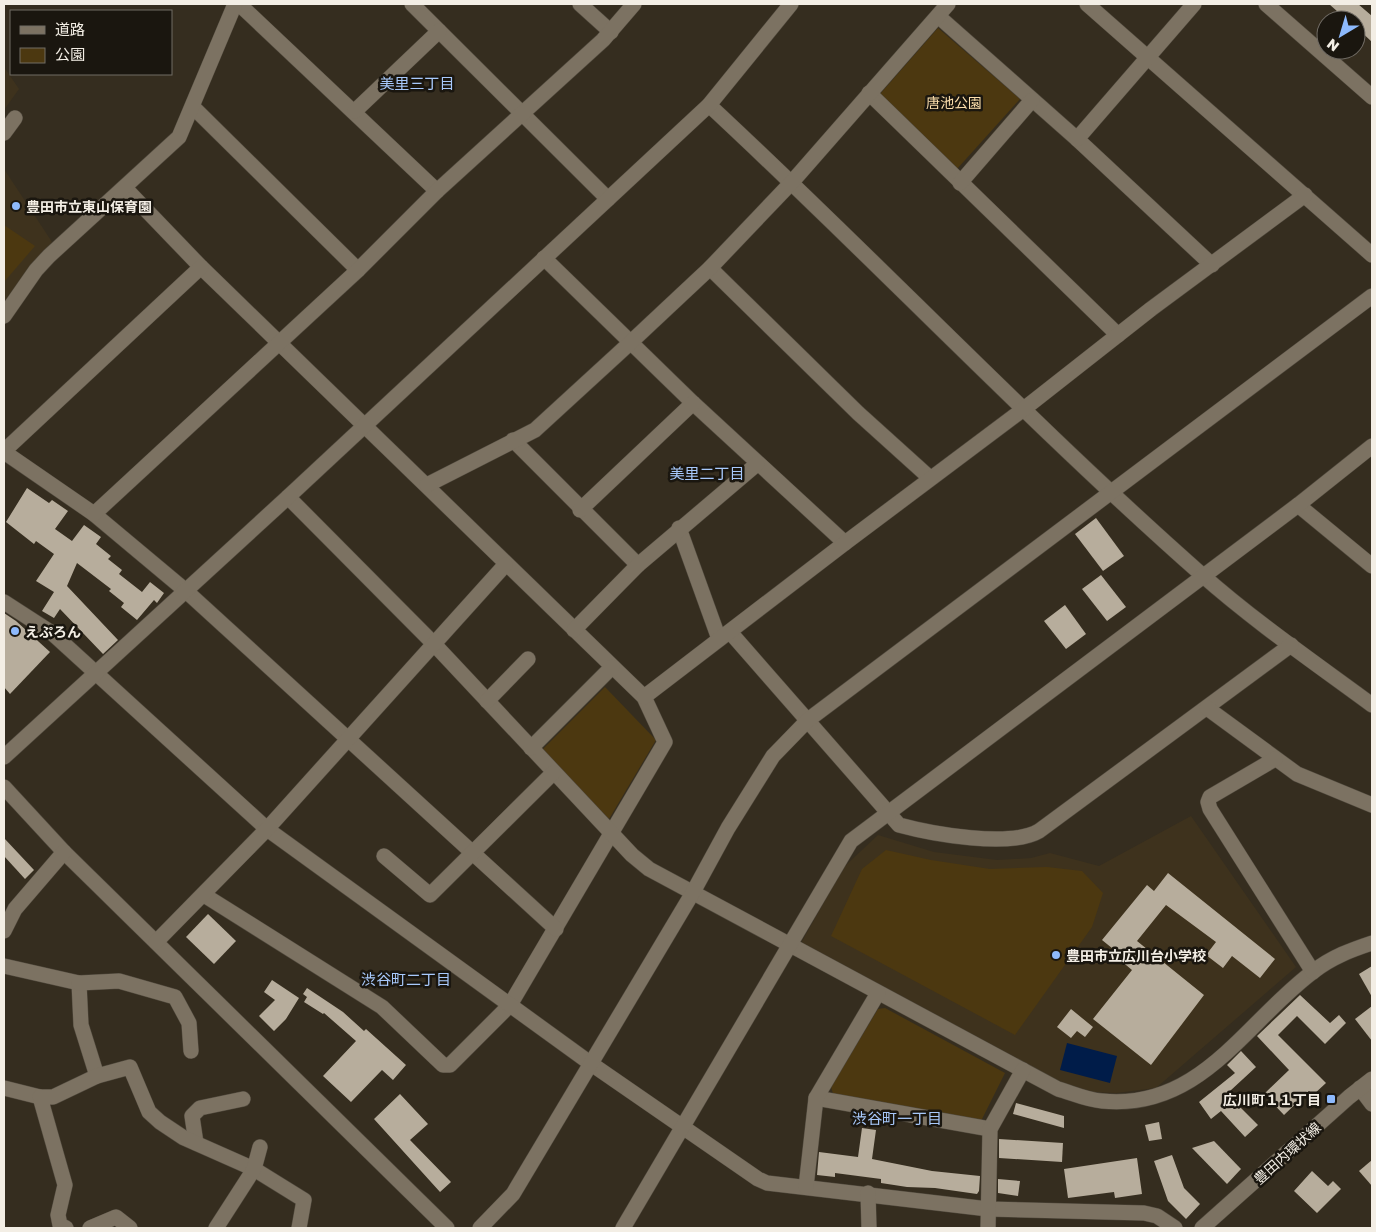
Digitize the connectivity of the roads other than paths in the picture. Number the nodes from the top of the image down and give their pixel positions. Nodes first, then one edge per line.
1 (235, 4) edge
2 (239, 4) edge
3 (412, 4) edge
4 (580, 4) edge
5 (634, 4) edge
6 (791, 4) edge
7 (948, 4) edge
8 (1087, 4) edge
9 (1194, 4) edge
10 (1266, 4) edge
11 (938, 16) junction
12 (439, 31) junction
13 (611, 32) junction
14 (1148, 57) junction
15 (869, 93) junction
16 (1372, 97) edge
17 (1032, 100) junction
18 (709, 105) junction
19 (193, 107) junction
20 (355, 111) junction
21 (524, 113) junction
22 (15, 118) dead end
23 (4, 133) edge
24 (1077, 139) junction
25 (792, 182) junction
26 (960, 183) junction
27 (125, 188) junction
28 (437, 191) junction
29 (1305, 195) junction
30 (608, 199) junction
31 (1372, 255) edge
32 (544, 258) junction
33 (1212, 265) junction
34 (201, 267) junction
35 (710, 268) junction
36 (358, 270) junction
37 (1372, 296) edge
38 (4, 316) edge
39 (1118, 335) junction
40 (631, 342) junction
41 (279, 343) junction
42 (693, 403) junction
43 (1025, 408) junction
44 (364, 425) junction
45 (513, 440) junction
46 (1372, 446) edge
47 (4, 451) edge
48 (757, 464) junction
49 (930, 478) junction
50 (427, 485) junction
51 (1113, 493) junction
52 (288, 497) junction
53 (1298, 505) junction
54 (580, 510) junction
55 (94, 514) junction
56 (679, 528) junction
57 (845, 543) junction
58 (505, 564) junction
59 (638, 565) junction
60 (1372, 566) edge
61 (1202, 575) junction
62 (186, 591) junction
63 (4, 602) edge
64 (574, 630) junction
65 (724, 635) junction
66 (434, 644) junction
67 (1291, 645) junction
68 (528, 659) dead end
69 (612, 667) junction
70 (98, 672) junction
71 (644, 698) junction
72 (487, 701) junction
73 (1372, 705) edge
74 (1207, 708) junction
75 (808, 720) junction
76 (348, 738) junction
77 (531, 748) junction
78 (4, 757) edge
79 (1275, 759) junction
80 (553, 773) junction
81 (4, 787) edge
82 (1372, 805) edge
83 (888, 811) junction
84 (267, 829) junction
85 (614, 833) junction
86 (64, 852) junction
87 (472, 853) junction
88 (384, 856) dead end
89 (692, 894) junction
90 (204, 895) junction
91 (556, 929) junction
92 (4, 931) edge
93 (156, 942) junction
94 (1372, 943) edge
95 (790, 944) junction
96 (4, 966) edge
97 (1313, 972) junction
98 (79, 983) junction
99 (878, 994) junction
100 (510, 1005) junction
101 (191, 1051) dead end
102 (590, 1063) junction
103 (1023, 1070) junction
104 (97, 1076) junction
105 (1366, 1084) edge
106 (4, 1088) edge
107 (40, 1097) junction
108 (816, 1098) junction
109 (243, 1099) dead end
110 (1372, 1104) edge
111 (682, 1126) junction
112 (990, 1130) junction
113 (196, 1143) junction
114 (260, 1147) dead end
115 (254, 1169) junction
116 (806, 1187) junction
117 (868, 1193) junction
118 (988, 1209) junction
119 (66, 1228) edge
120 (90, 1228) edge
121 (130, 1228) edge
122 (216, 1228) edge
123 (299, 1228) edge
124 (448, 1228) edge
125 (480, 1228) edge
126 (623, 1228) edge
127 (869, 1228) edge
128 (988, 1228) edge
129 (1175, 1228) edge
130 (1202, 1228) edge

1 - 19 street
2 - 20 street
3 - 12 street
4 - 13 street
5 - 13 street
6 - 18 street
7 - 11 street
8 - 14 street
9 - 14 street
10 - 16 street
11 - 15 street
11 - 17 street
12 - 20 street
12 - 21 street
13 - 21 street
14 - 24 street
14 - 29 street
15 - 25 street
15 - 26 street
17 - 24 street
17 - 26 street
18 - 25 street
18 - 30 street
19 - 27 street
19 - 36 street
20 - 28 street
21 - 28 street
21 - 30 street
22 - 23 street
24 - 33 street
25 - 35 street
25 - 43 street
26 - 39 street
27 - 34 street
27 - 38 street
28 - 36 street
29 - 31 street
29 - 33 street
30 - 32 street
32 - 40 street
32 - 44 street
33 - 39 street
34 - 41 street
34 - 47 street
35 - 40 street
35 - 49 street
36 - 41 street
37 - 51 street
39 - 43 street
40 - 42 street
40 - 45 street
41 - 44 street
41 - 55 street
42 - 48 street
42 - 54 street
43 - 49 street
43 - 51 street
44 - 50 street
44 - 52 street
45 - 50 street
45 - 54 street
46 - 53 street
47 - 55 street
48 - 56 street
48 - 57 street
49 - 57 street
50 - 58 street
51 - 61 street
51 - 75 street
52 - 62 street
52 - 66 street
53 - 60 street
53 - 61 street
54 - 59 street
55 - 62 street
56 - 59 street
56 - 65 street
57 - 65 street
58 - 64 street
58 - 66 street
59 - 64 street
61 - 67 street
61 - 83 street
62 - 70 street
62 - 76 street
63 - 70 street
64 - 69 street
65 - 71 street
65 - 75 street
66 - 72 street
66 - 76 street
67 - 73 street
67 - 74 street
68 - 72 street
69 - 71 street
69 - 77 street
70 - 78 street
70 - 84 street
71 - 85 street
72 - 77 street
74 - 79 street
74 - 83 street
75 - 83 street
75 - 89 street
76 - 84 street
76 - 87 street
77 - 80 street
79 - 82 street
79 - 97 street
80 - 85 street
80 - 87 street
81 - 86 street
83 - 95 street
84 - 90 street
84 - 100 street
85 - 89 street
85 - 91 street
86 - 92 street
86 - 93 street
87 - 88 street
87 - 91 street
89 - 95 street
89 - 102 street
90 - 93 street
90 - 100 street
91 - 100 street
93 - 124 street
94 - 97 street
95 - 99 street
95 - 111 street
96 - 98 street
97 - 103 street
98 - 101 street
98 - 104 street
99 - 103 street
99 - 108 street
100 - 102 street
102 - 111 street
102 - 125 street
103 - 112 street
104 - 107 street
104 - 113 street
105 - 110 street
105 - 130 street, 豊田内環状線
106 - 107 street
107 - 119 street
108 - 112 street
108 - 116 street
109 - 113 street
111 - 116 street
111 - 126 street
112 - 118 street
113 - 115 street
114 - 115 street
115 - 122 street
115 - 123 street
116 - 117 street
117 - 118 street
117 - 127 street
118 - 128 street
118 - 129 street
120 - 121 street

